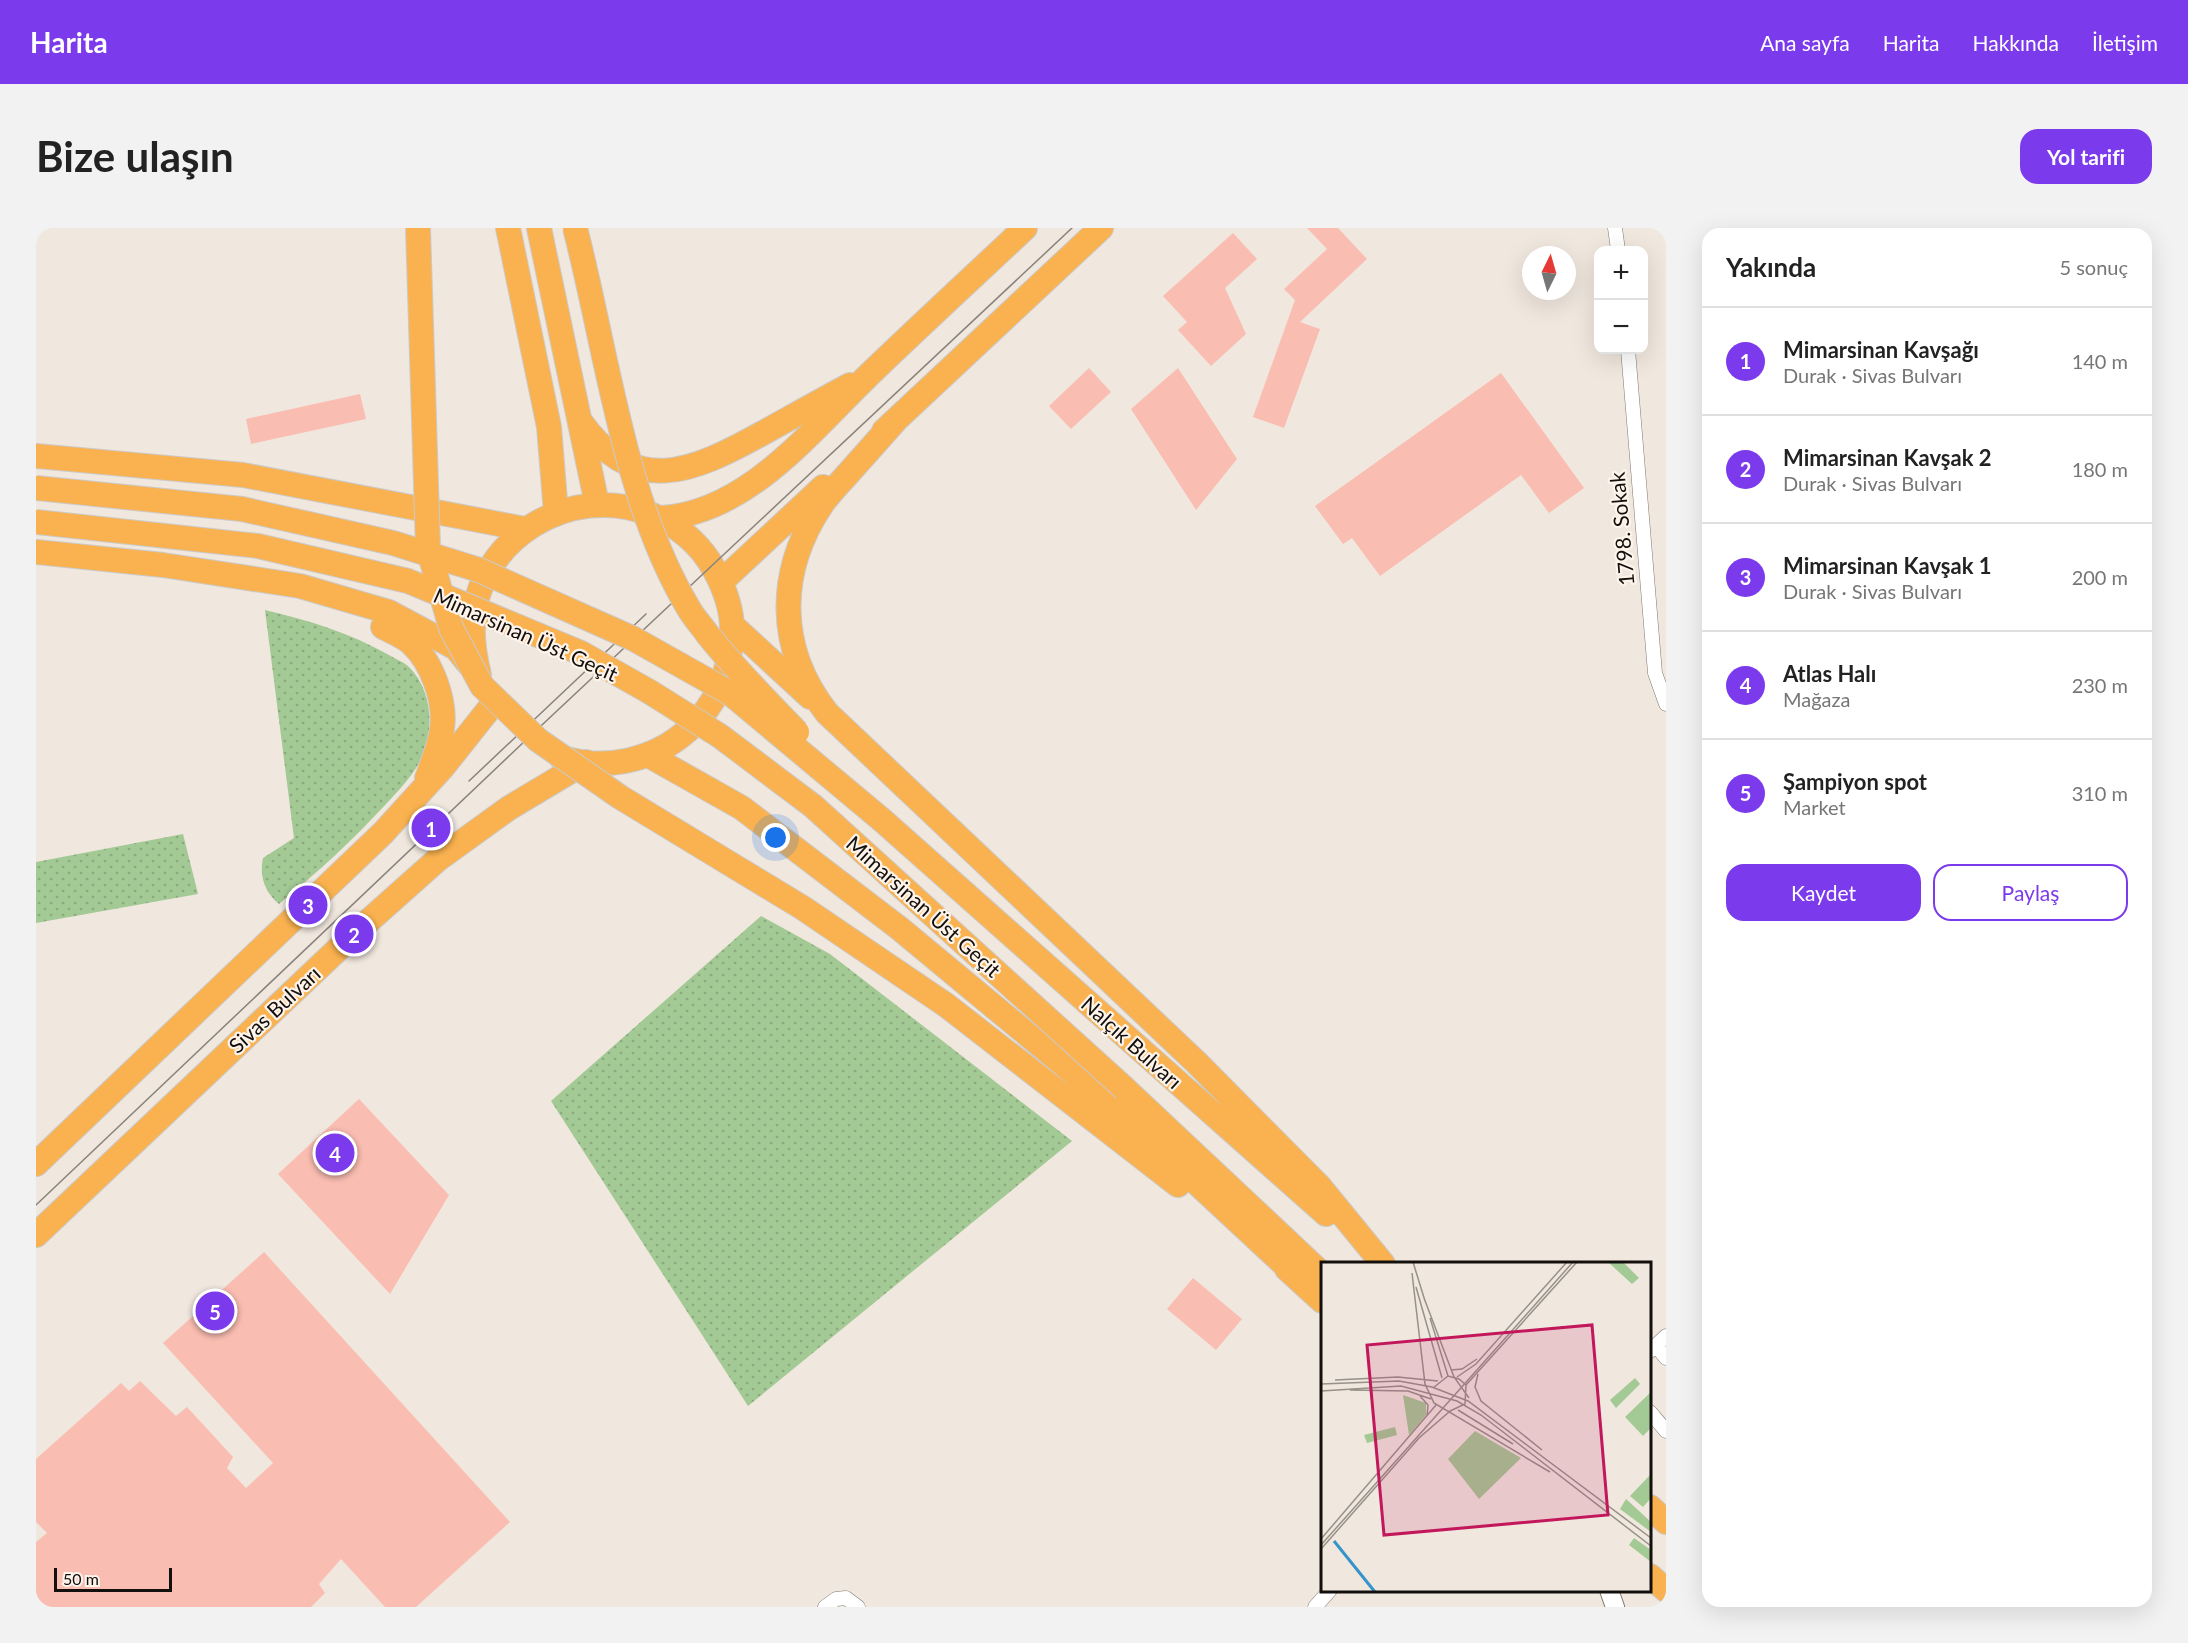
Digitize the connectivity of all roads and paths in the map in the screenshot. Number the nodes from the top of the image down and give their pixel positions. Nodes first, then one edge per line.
1 (418, 228) edge
2 (508, 228) edge
3 (539, 228) edge
4 (575, 228) edge
5 (1025, 228) edge
6 (1101, 228) edge
7 (1615, 228) edge
8 (1617, 246) edge
9 (1628, 354) edge
10 (870, 374) junction
11 (580, 421) junction
12 (895, 421) junction
13 (36, 456) edge
14 (36, 488) edge
15 (597, 504) junction
16 (556, 513) junction
17 (661, 518) junction
18 (36, 522) edge
19 (525, 529) junction
20 (36, 552) edge
21 (721, 582) junction
22 (300, 586) junction
23 (732, 625) junction
24 (480, 679) junction
25 (493, 704) junction
26 (1666, 704) edge
27 (827, 713) junction
28 (648, 755) junction
29 (586, 762) junction
30 (414, 801) junction
31 (882, 820) junction
32 (1125, 1089) joint
33 (36, 1164) edge
34 (36, 1234) edge
35 (1381, 1262) edge
36 (1381, 1262) edge
37 (1311, 1276) edge
38 (1321, 1297) edge
39 (1657, 1344) edge
40 (1666, 1358) edge
41 (1651, 1413) edge
42 (1666, 1431) edge
43 (1651, 1508) edge
44 (1666, 1522) edge
45 (1651, 1577) edge
46 (1666, 1590) edge
47 (1328, 1592) edge
48 (1610, 1592) edge
49 (825, 1607) edge
50 (858, 1607) edge
51 (1315, 1607) edge
52 (1615, 1607) edge

1 - 37 highway, bridge
2 - 16 highway
3 - 11 highway
4 - 31 highway, bridge
5 - 10 highway
6 - 12 highway
7 - 8 street
9 - 26 street, 1798. Sokak
10 - 11 highway
10 - 17 highway
11 - 15 highway
12 - 21 highway
12 - 27 highway
13 - 19 highway
14 - 31 highway, Mimarsinan Üst Geçit, bridge
15 - 16 highway
15 - 17 highway
16 - 19 highway
17 - 21 highway
18 - 32 highway, Mimarsinan Üst Geçit, bridge
19 - 24 highway
20 - 22 highway
21 - 23 highway
22 - 24 highway
22 - 30 highway
23 - 27 highway
23 - 28 highway
24 - 25 highway
25 - 29 highway
25 - 30 highway
27 - 36 highway
28 - 29 highway
28 - 37 highway
29 - 34 highway, Sivas Bulvarı
30 - 33 highway
31 - 35 highway, Nalçık Bulvarı
32 - 37 highway, Nalçık Bulvarı
37 - 38 highway
39 - 40 street
41 - 42 street
43 - 44 highway
45 - 46 highway
47 - 51 street
48 - 52 street
49 - 50 street

